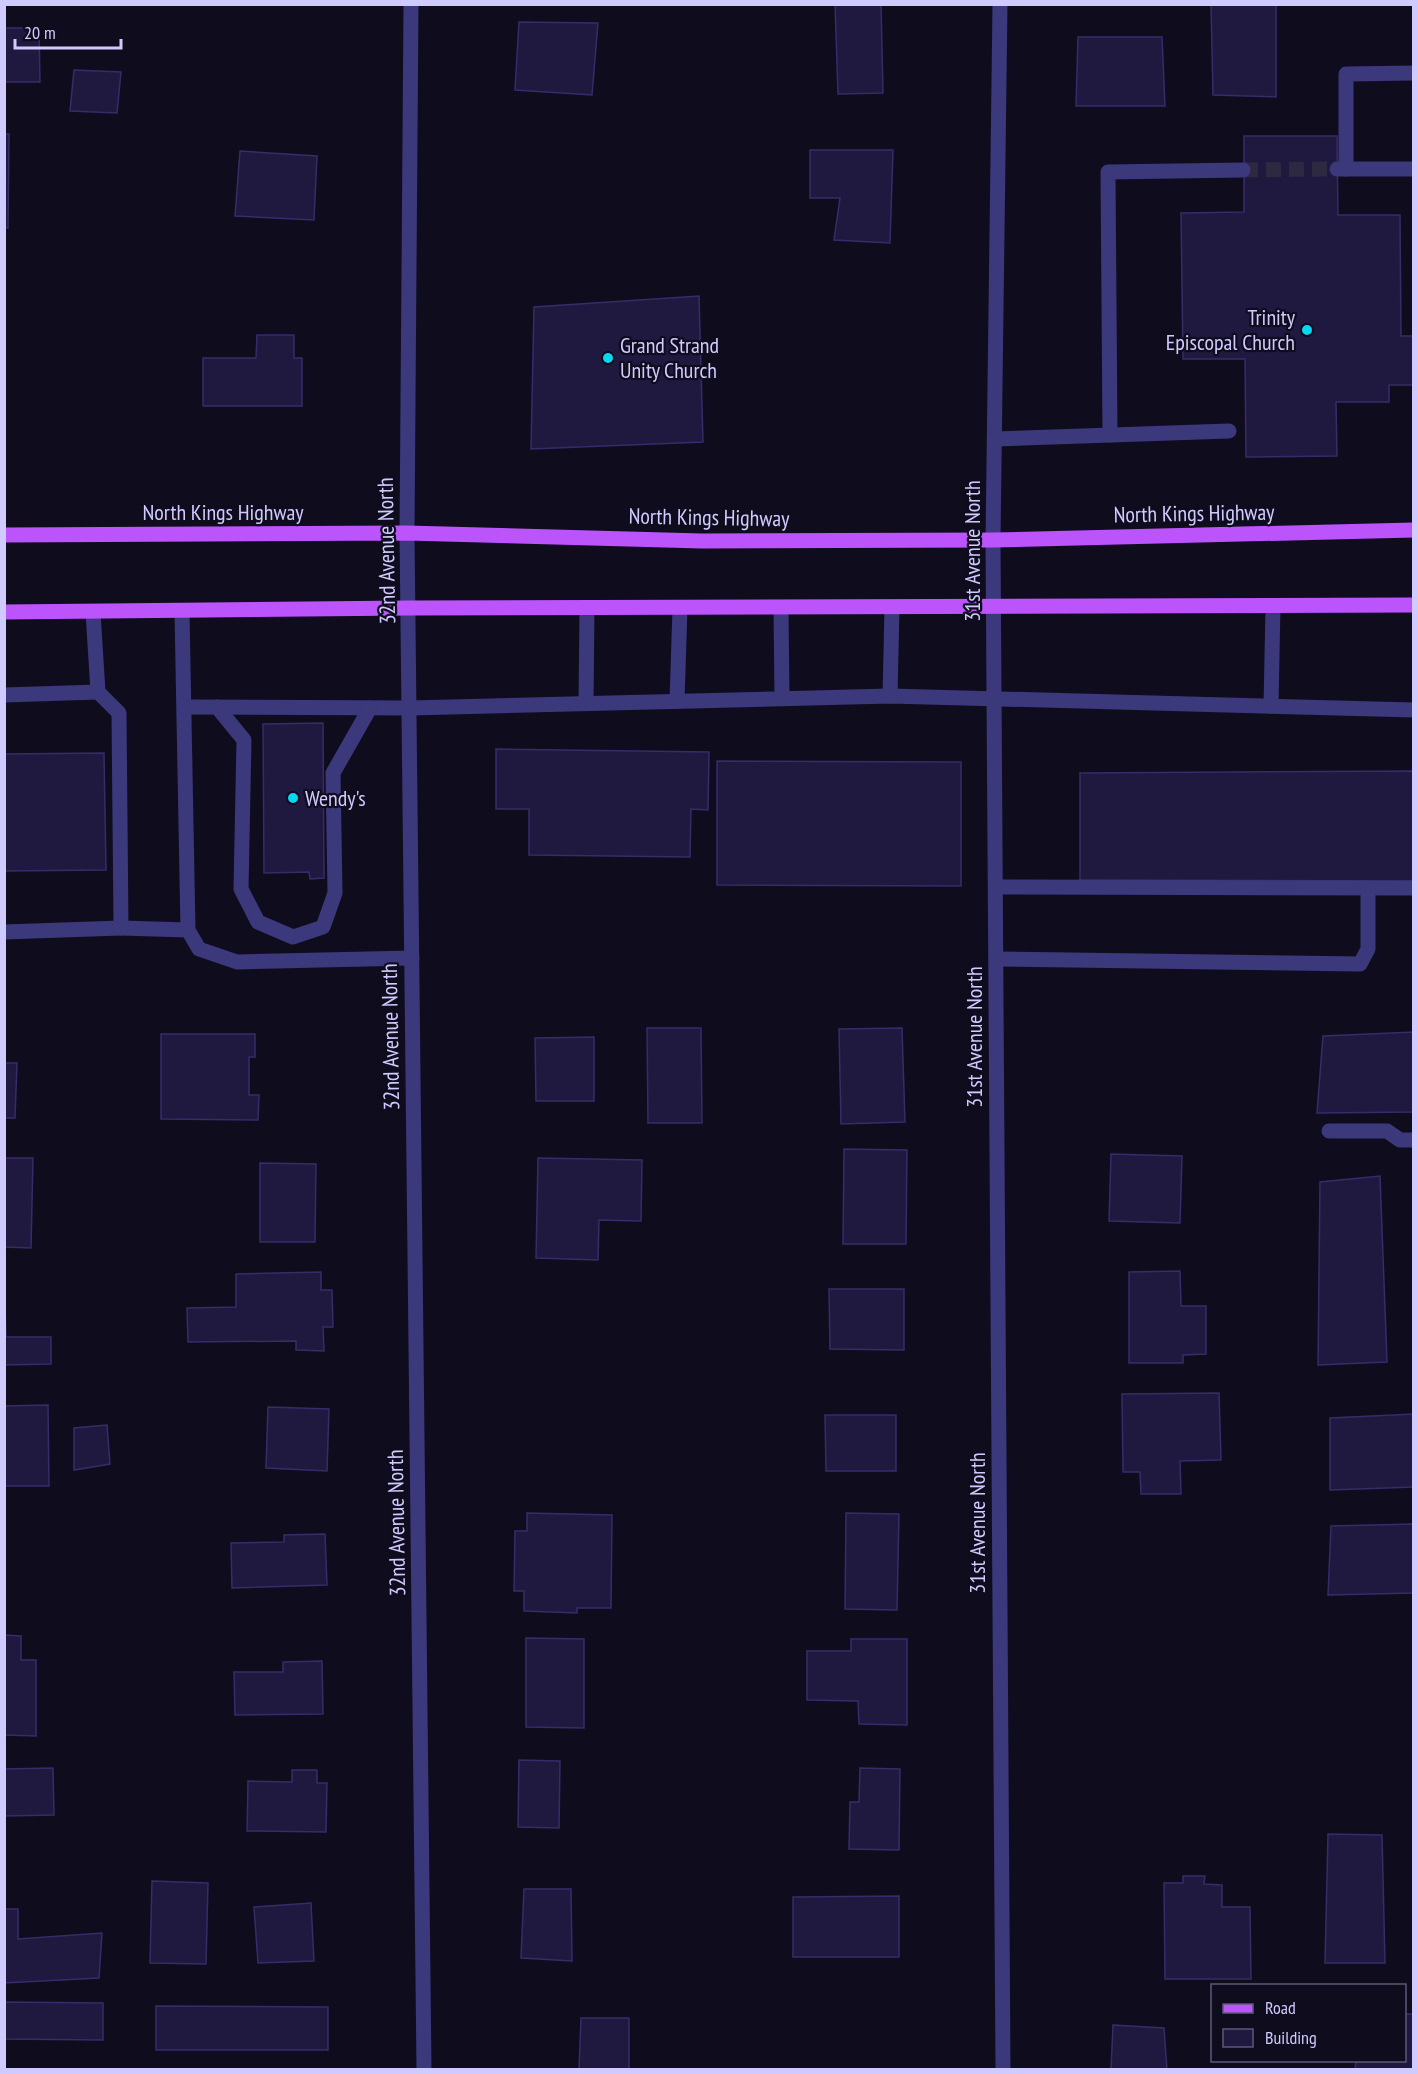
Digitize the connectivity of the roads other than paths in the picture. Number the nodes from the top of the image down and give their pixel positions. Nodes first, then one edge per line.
1 (411, 4) edge
2 (1000, 4) edge
3 (1413, 73) edge
4 (1413, 169) edge
5 (1244, 170) tunnel mouth
6 (1229, 431) dead end
7 (1110, 435) junction
8 (994, 439) junction
9 (1413, 530) edge
10 (407, 534) junction
11 (4, 535) edge
12 (993, 540) junction
13 (1413, 605) edge
14 (1273, 606) junction
15 (994, 607) junction
16 (409, 608) junction
17 (587, 608) junction
18 (680, 608) junction
19 (781, 608) junction
20 (892, 608) junction
21 (4, 612) edge
22 (93, 612) junction
23 (182, 612) junction
24 (98, 692) junction
25 (4, 695) edge
26 (890, 696) junction
27 (782, 698) junction
28 (995, 698) junction
29 (677, 701) junction
30 (586, 703) junction
31 (1271, 706) junction
32 (185, 707) junction
33 (217, 707) junction
34 (370, 708) junction
35 (410, 708) junction
36 (1413, 710) edge
37 (996, 887) junction
38 (1368, 888) junction
39 (1413, 888) edge
40 (121, 928) junction
41 (188, 930) junction
42 (4, 932) edge
43 (293, 937) junction
44 (412, 958) junction
45 (996, 959) junction
46 (295, 961) junction
47 (1329, 1131) dead end
48 (1413, 1140) edge
49 (424, 2070) edge
50 (1003, 2070) edge

1 - 10 street, 32nd Avenue North
2 - 8 street, 31st Avenue North
3 - 4 street
5 - 7 street
6 - 7 street
7 - 8 street
8 - 12 street, 31st Avenue North
9 - 12 main road, North Kings Highway
10 - 11 main road, North Kings Highway
10 - 12 main road, North Kings Highway
10 - 16 street, 32nd Avenue North
12 - 15 street, 31st Avenue North
13 - 14 main road
14 - 15 main road
14 - 31 street
15 - 20 main road
15 - 28 street, 31st Avenue North
16 - 17 main road
16 - 23 main road
16 - 35 street, 32nd Avenue North
17 - 18 main road
17 - 30 street
18 - 19 main road
18 - 29 street
19 - 20 main road
19 - 27 street
20 - 26 street
21 - 22 main road
22 - 23 main road
22 - 24 street
23 - 32 street
24 - 25 street
24 - 40 street
26 - 27 street
26 - 28 street
27 - 29 street
28 - 31 street
28 - 37 street, 31st Avenue North
29 - 30 street
30 - 35 street
31 - 36 street
32 - 33 street
32 - 41 street
33 - 34 street
33 - 43 street
34 - 35 street
34 - 43 street
35 - 44 street, 32nd Avenue North
37 - 38 street
37 - 45 street, 31st Avenue North
38 - 39 street
38 - 45 street
40 - 41 street
40 - 42 street
41 - 46 street
43 - 46 street
44 - 46 street
44 - 49 street, 32nd Avenue North
45 - 50 street, 31st Avenue North
47 - 48 street

